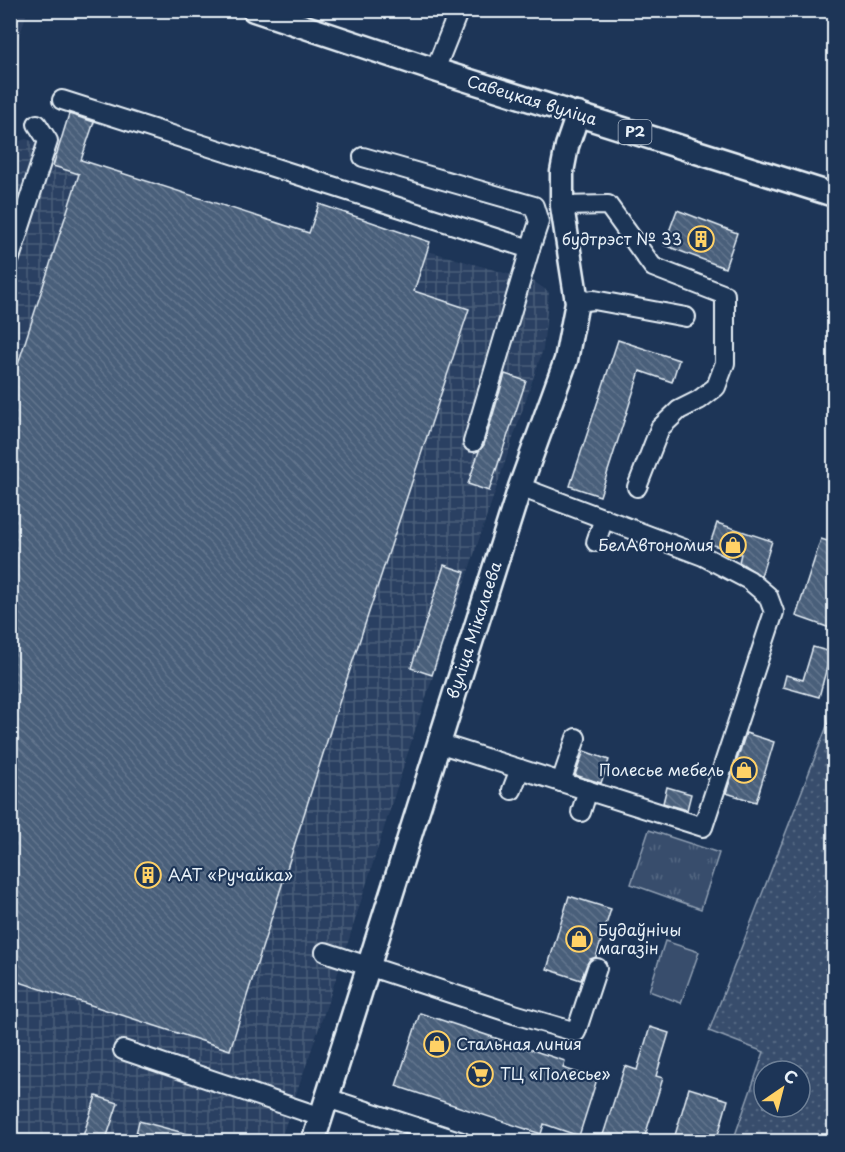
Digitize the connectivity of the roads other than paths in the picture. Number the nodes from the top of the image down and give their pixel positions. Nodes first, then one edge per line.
1 (254, 10) edge
2 (459, 10) edge
3 (435, 70) junction
4 (62, 100) dead end
5 (578, 114) junction
6 (37, 124) dead end
7 (363, 157) dead end
8 (834, 195) edge
9 (562, 213) junction
10 (539, 222) junction
11 (530, 249) junction
12 (10, 258) edge
13 (577, 302) junction
14 (686, 317) dead end
15 (473, 442) dead end
16 (520, 487) junction
17 (637, 487) dead end
18 (604, 518) junction
19 (596, 542) dead end
20 (576, 738) dead end
21 (438, 743) junction
22 (520, 769) junction
23 (561, 782) junction
24 (512, 790) dead end
25 (588, 790) junction
26 (581, 812) dead end
27 (325, 952) dead end
28 (367, 965) junction
29 (597, 968) dead end
30 (123, 1050) dead end
31 (324, 1107) junction
32 (313, 1142) edge
33 (462, 1142) edge

1 - 3 main road, Савецкая вуліца / Р2
2 - 3 street
3 - 5 main road, Савецкая вуліца / Р2
4 - 11 street
5 - 8 main road, Савецкая вуліца / Р2
5 - 9 main road, вуліца Мікалаева
6 - 12 street
7 - 10 street
9 - 10 street
9 - 13 main road, вуліца Мікалаева
9 - 17 street
10 - 11 street
11 - 15 street
13 - 14 street
13 - 16 main road, вуліца Мікалаева
16 - 18 street
16 - 21 main road, вуліца Мікалаева
18 - 19 street
18 - 25 street
20 - 23 street
21 - 22 street
21 - 28 main road, вуліца Мікалаева
22 - 23 street
22 - 24 street
23 - 25 street
25 - 26 street
27 - 28 street
28 - 29 street
28 - 31 main road, вуліца Мікалаева
30 - 31 street
31 - 32 main road, вуліца Мікалаева
31 - 33 street

